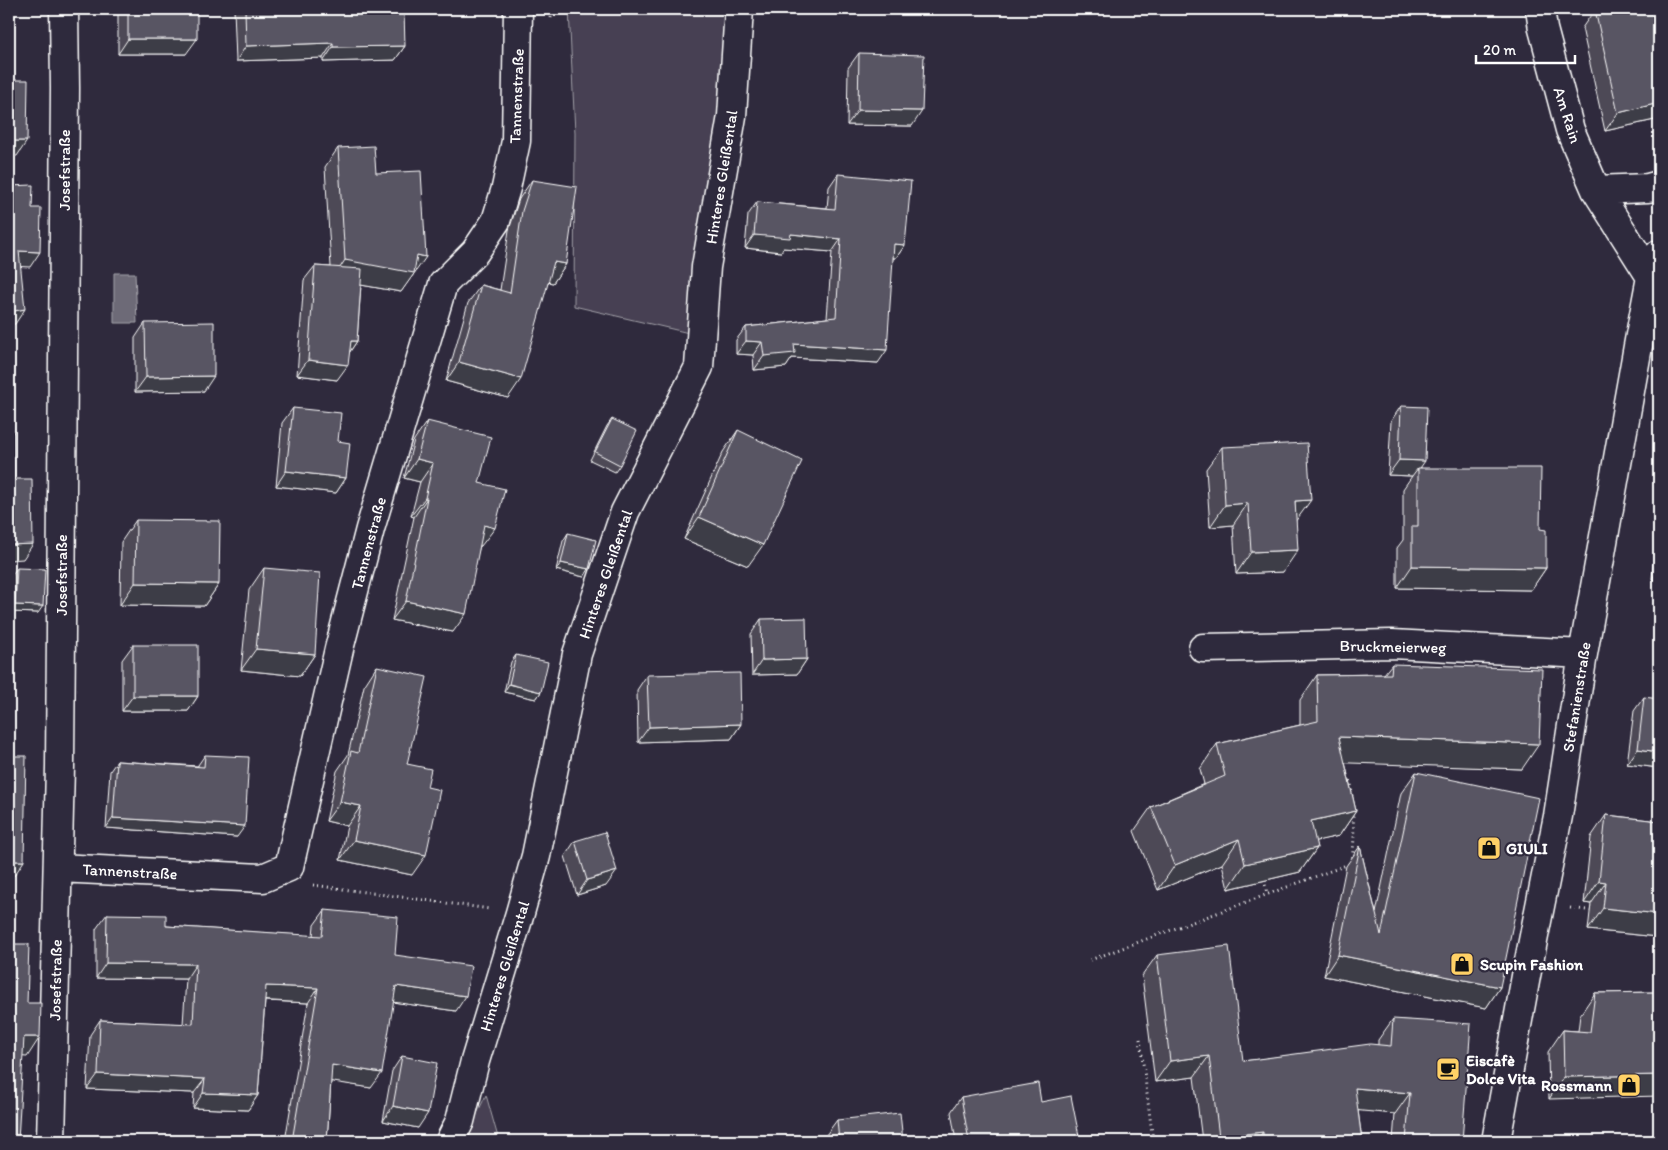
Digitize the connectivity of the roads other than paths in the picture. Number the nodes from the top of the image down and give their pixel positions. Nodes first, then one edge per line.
1 (64, 9) edge
2 (518, 9) edge
3 (739, 9) edge
4 (1540, 9) edge
5 (1659, 185) edge
6 (1596, 190) junction
7 (1655, 266) edge
8 (1650, 336) edge
9 (1203, 648) dead end
10 (1583, 654) junction
11 (58, 868) junction
12 (51, 1141) edge
13 (450, 1141) edge
14 (1496, 1141) edge

1 - 11 street, Josefstraße
2 - 11 street, Tannenstraße
3 - 13 street, Hinteres Gleißental
4 - 6 street, Am Rain
5 - 6 street
6 - 7 street, Am Rain
7 - 8 street, Stefanienstraße
8 - 10 street, Stefanienstraße
9 - 10 street, Bruckmeierweg
10 - 14 street, Stefanienstraße
11 - 12 street, Josefstraße

